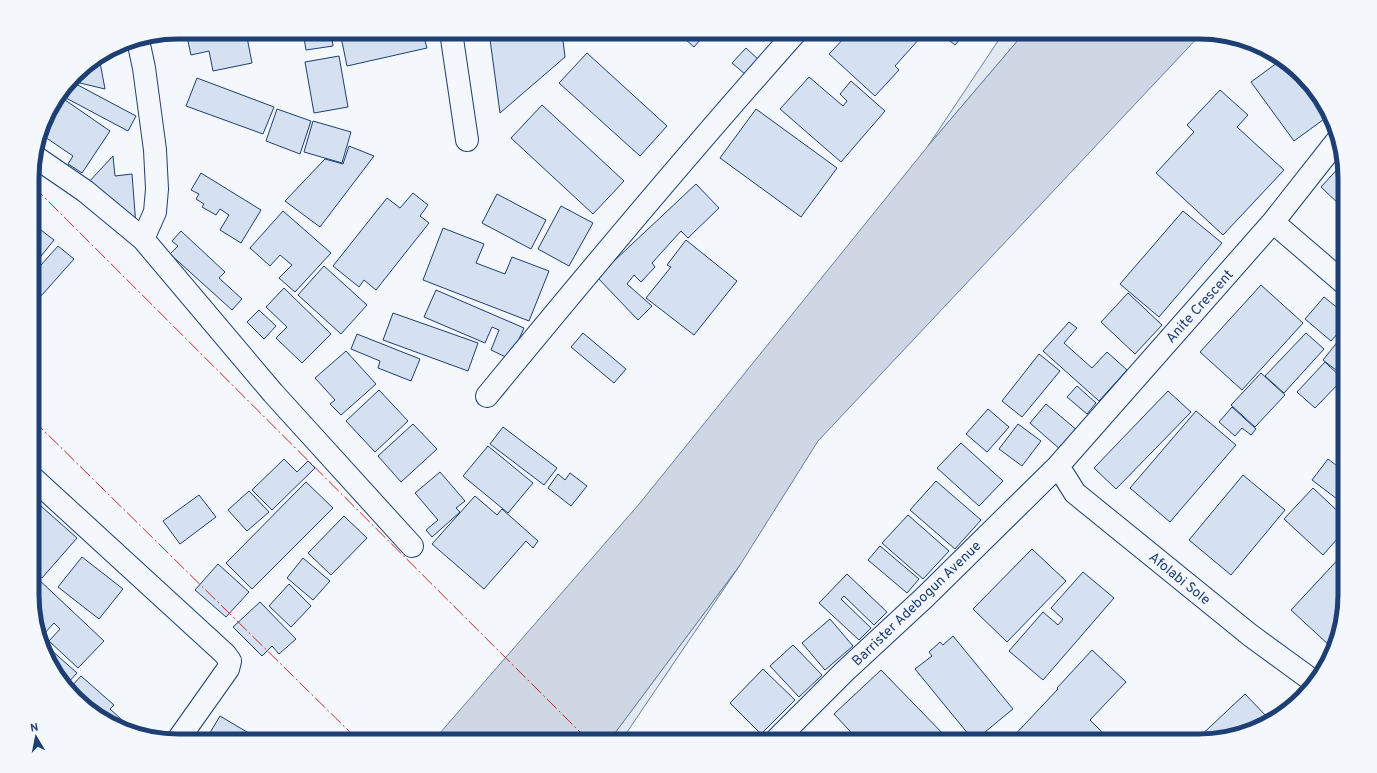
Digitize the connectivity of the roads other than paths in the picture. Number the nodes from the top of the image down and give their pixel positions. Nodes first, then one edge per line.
1 (452, 39) edge
2 (790, 39) edge
3 (139, 45) edge
4 (467, 140) dead end
5 (1334, 145) edge
6 (40, 160) edge
7 (1273, 222) junction
8 (142, 239) junction
9 (1338, 278) edge
10 (487, 396) dead end
11 (1058, 466) junction
12 (39, 484) edge
13 (412, 546) dead end
14 (1310, 679) edge
15 (182, 734) edge
16 (782, 734) edge

1 - 4 street
2 - 10 street
3 - 8 street
5 - 7 street, Anite Crescent
6 - 8 street
7 - 9 street
7 - 11 street, Anite Crescent
8 - 13 street
11 - 14 street, Afolabi Sole
11 - 16 street, Barrister Adebogun Avenue
12 - 15 street

